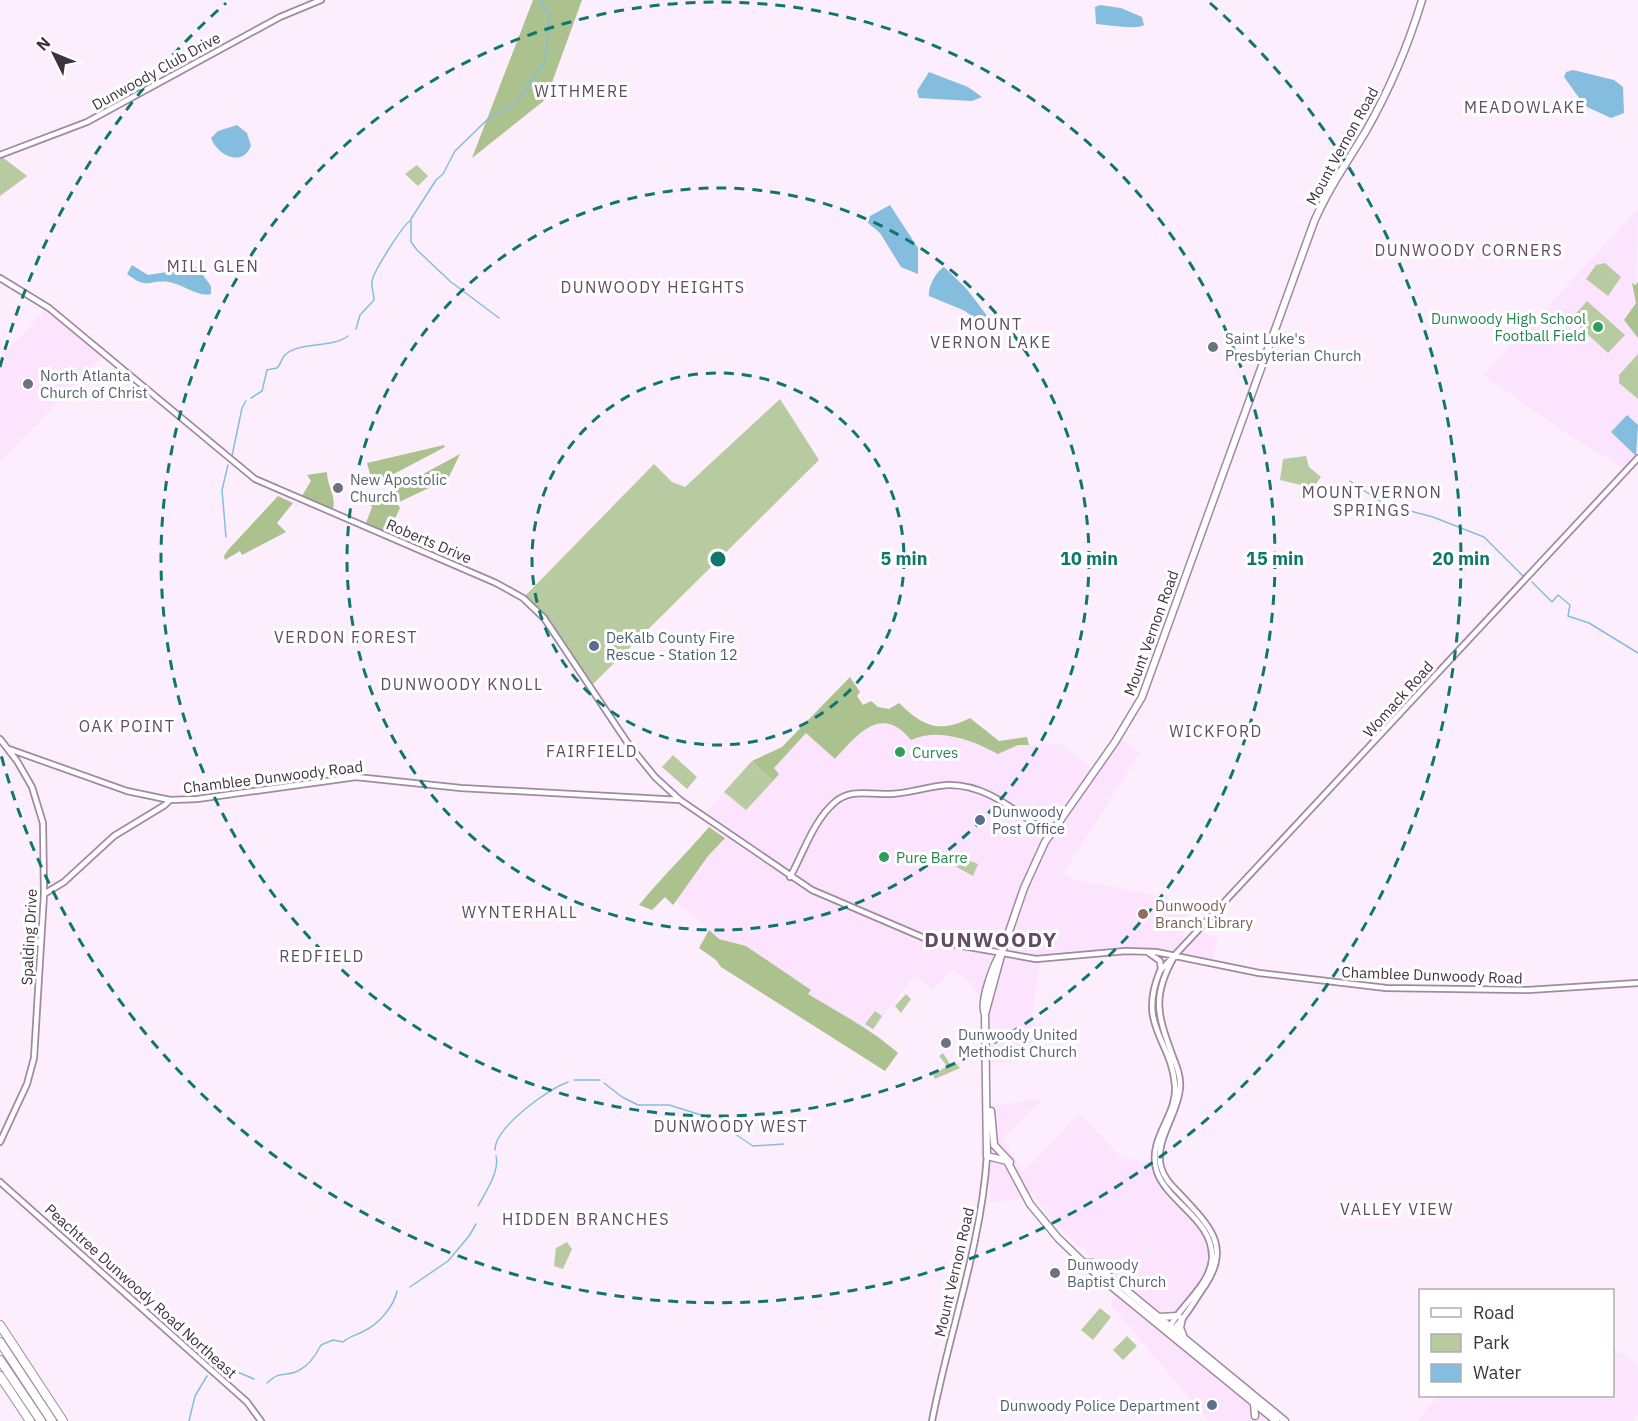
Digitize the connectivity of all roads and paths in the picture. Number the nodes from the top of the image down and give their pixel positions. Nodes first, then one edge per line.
1 (321, 0) edge
2 (1422, 0) edge
3 (0, 155) edge
4 (0, 278) edge
5 (1638, 458) edge
6 (0, 739) edge
7 (9, 749) junction
8 (666, 788) junction
9 (656, 797) junction
10 (170, 800) junction
11 (680, 800) junction
12 (1050, 834) junction
13 (790, 877) junction
14 (44, 894) junction
15 (40, 940) junction
16 (1002, 952) junction
17 (1148, 952) junction
18 (24, 954) dead end
19 (1176, 955) junction
20 (1160, 971) junction
21 (1638, 983) edge
22 (988, 1103) junction
23 (0, 1142) edge
24 (987, 1156) junction
25 (1010, 1166) junction
26 (0, 1182) edge
27 (1087, 1263) junction
28 (1159, 1317) junction
29 (1180, 1317) junction
30 (0, 1324) edge
31 (1171, 1329) junction
32 (1183, 1336) junction
33 (0, 1342) edge
34 (0, 1360) edge
35 (0, 1376) edge
36 (1254, 1403) junction
37 (1255, 1416) dead end
38 (30, 1421) edge
39 (40, 1421) edge
40 (52, 1421) edge
41 (63, 1421) edge
42 (261, 1421) edge
43 (932, 1421) edge
44 (1276, 1421) edge
45 (1285, 1421) edge

1 - 3 street, Dunwoody Club Drive
2 - 12 main road, Mount Vernon Road
4 - 8 street, Roberts Drive
5 - 19 street, Womack Road
6 - 7 street, Spalding Drive
7 - 10 street, Chamblee Dunwoody Road
7 - 14 street, Spalding Drive
8 - 9 street
8 - 11 street, Roberts Drive
9 - 10 street, Chamblee Dunwoody Road
9 - 11 street, Chamblee Dunwoody Road
10 - 14 street
11 - 13 street, Chamblee Dunwoody Road
12 - 13 street
12 - 16 main road, Mount Vernon Road
13 - 16 street, Chamblee Dunwoody Road
14 - 15 street, Spalding Drive
15 - 18 street
15 - 23 street, Spalding Drive
16 - 17 street, Chamblee Dunwoody Road
16 - 22 main road, Mount Vernon Road
17 - 19 street, Chamblee Dunwoody Road
17 - 20 street
19 - 20 street
19 - 21 street, Chamblee Dunwoody Road
19 - 29 street
20 - 29 street
22 - 24 main road, Mount Vernon Road
22 - 25 main road
24 - 25 main road
24 - 43 street, Mount Vernon Road
25 - 27 main road
26 - 42 street, Peachtree Dunwoody Road Northeast
27 - 28 main road
27 - 31 main road
28 - 29 main road
28 - 31 main road
29 - 31 street
29 - 32 main road
30 - 41 highway
31 - 32 main road
31 - 36 main road
32 - 45 main road
33 - 40 highway
34 - 39 highway
35 - 38 highway
36 - 37 main road
36 - 44 main road

